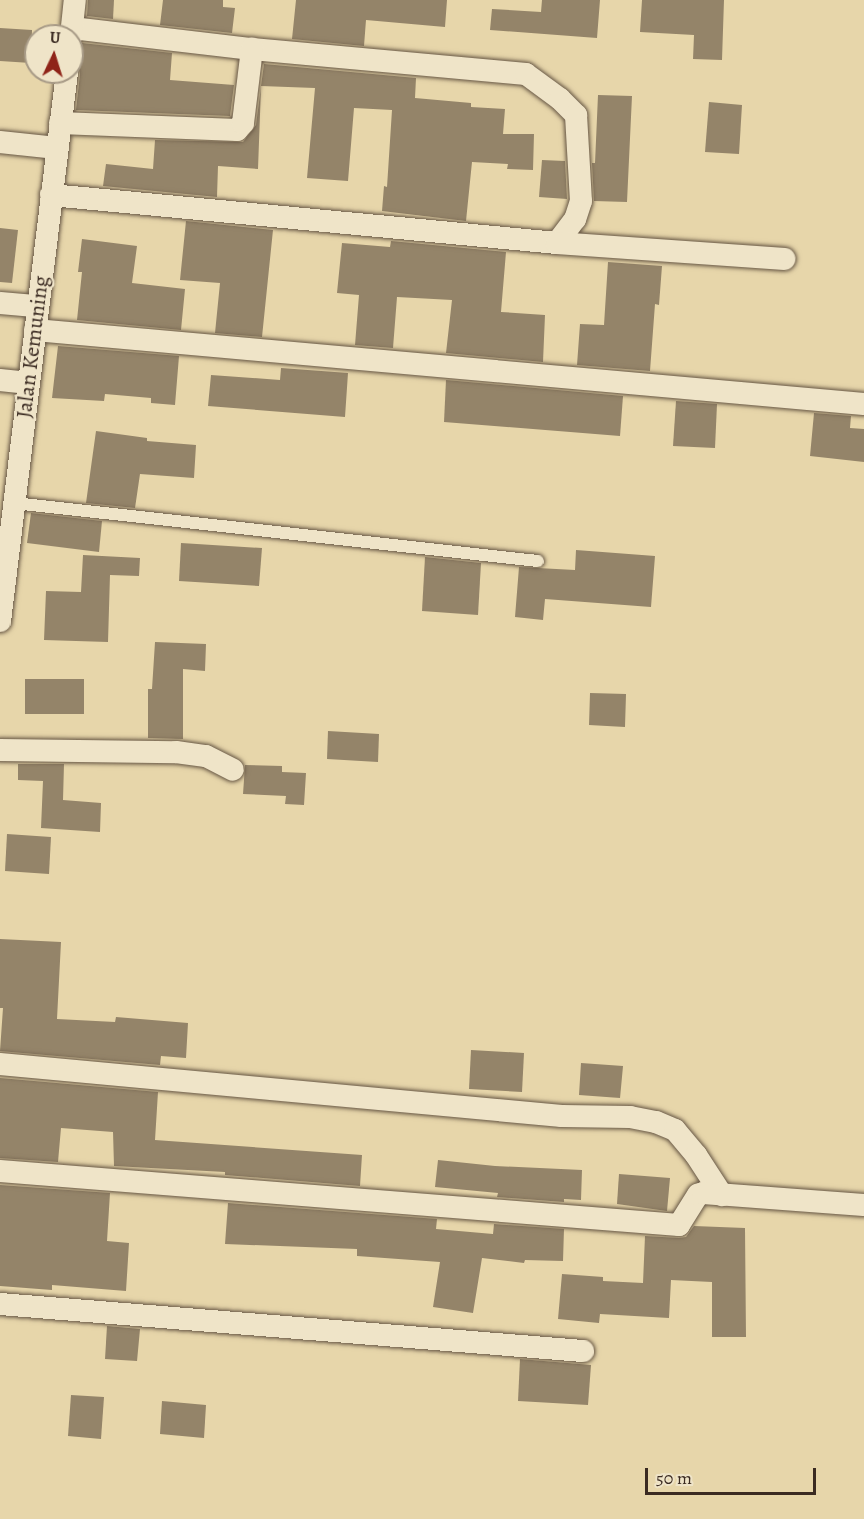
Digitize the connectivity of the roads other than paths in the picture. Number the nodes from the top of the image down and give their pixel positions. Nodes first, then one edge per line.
1 (75, 0) edge
2 (72, 24) edge
3 (84, 33) edge
4 (252, 49) junction
5 (65, 84) edge
6 (60, 123) junction
7 (0, 142) edge
8 (57, 148) junction
9 (51, 195) junction
10 (557, 243) junction
11 (784, 259) dead end
12 (0, 303) edge
13 (38, 306) junction
14 (35, 330) junction
15 (0, 380) edge
16 (29, 383) junction
17 (864, 404) edge
18 (14, 503) junction
19 (538, 561) dead end
20 (0, 621) edge
21 (0, 750) edge
22 (233, 770) dead end
23 (0, 1064) edge
24 (0, 1171) edge
25 (722, 1195) junction
26 (864, 1205) edge
27 (0, 1304) edge
28 (583, 1351) dead end

1 - 2 street
3 - 4 street
4 - 6 street
4 - 10 street
5 - 6 street, Jalan Kemuning
6 - 8 street, Jalan Kemuning
7 - 8 street
8 - 9 street, Jalan Kemuning
9 - 10 street
9 - 13 street, Jalan Kemuning
10 - 11 street
12 - 13 street
13 - 14 street, Jalan Kemuning
14 - 16 street, Jalan Kemuning
14 - 17 street
15 - 16 street
16 - 18 street, Jalan Kemuning
18 - 19 lane
18 - 20 street, Jalan Kemuning
21 - 22 street
23 - 25 street
24 - 25 street
25 - 26 street
27 - 28 street

